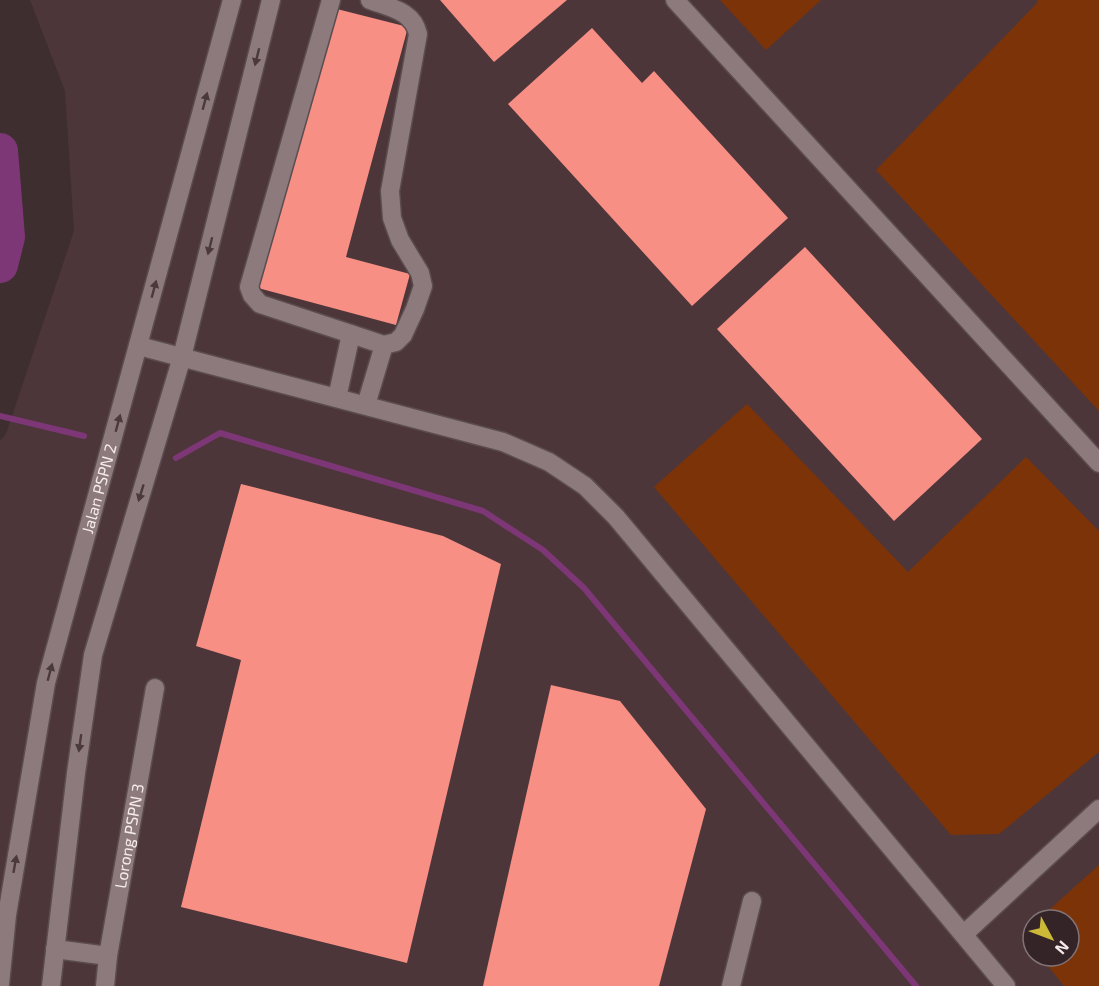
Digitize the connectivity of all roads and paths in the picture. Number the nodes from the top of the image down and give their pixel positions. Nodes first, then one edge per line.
1 (232, 0) edge
2 (271, 0) edge
3 (331, 0) edge
4 (370, 0) edge
5 (675, 0) edge
6 (351, 334) junction
7 (384, 345) junction
8 (139, 346) junction
9 (182, 357) junction
10 (337, 398) junction
11 (366, 405) junction
12 (1099, 463) edge
13 (155, 688) dead end
14 (1099, 809) edge
15 (752, 901) dead end
16 (964, 934) junction
17 (55, 949) junction
18 (108, 956) junction
19 (0, 984) edge
20 (51, 986) edge
21 (105, 986) edge
22 (730, 986) edge
23 (1006, 986) edge

8 -> 1 street, Jalan PSPN 2
2 -> 9 street
3 - 6 street
4 - 7 street
5 - 12 street
6 - 7 street
6 - 10 street
7 - 11 street
8 - 9 street
19 -> 8 street, Jalan PSPN 2
9 - 10 street
9 -> 17 street
10 - 11 street
11 - 16 street
13 - 18 street, Lorong PSPN 3
14 - 16 street
15 - 22 street
16 - 23 street
17 - 18 street
17 - 20 street
18 - 21 street, Lorong PSPN 3

